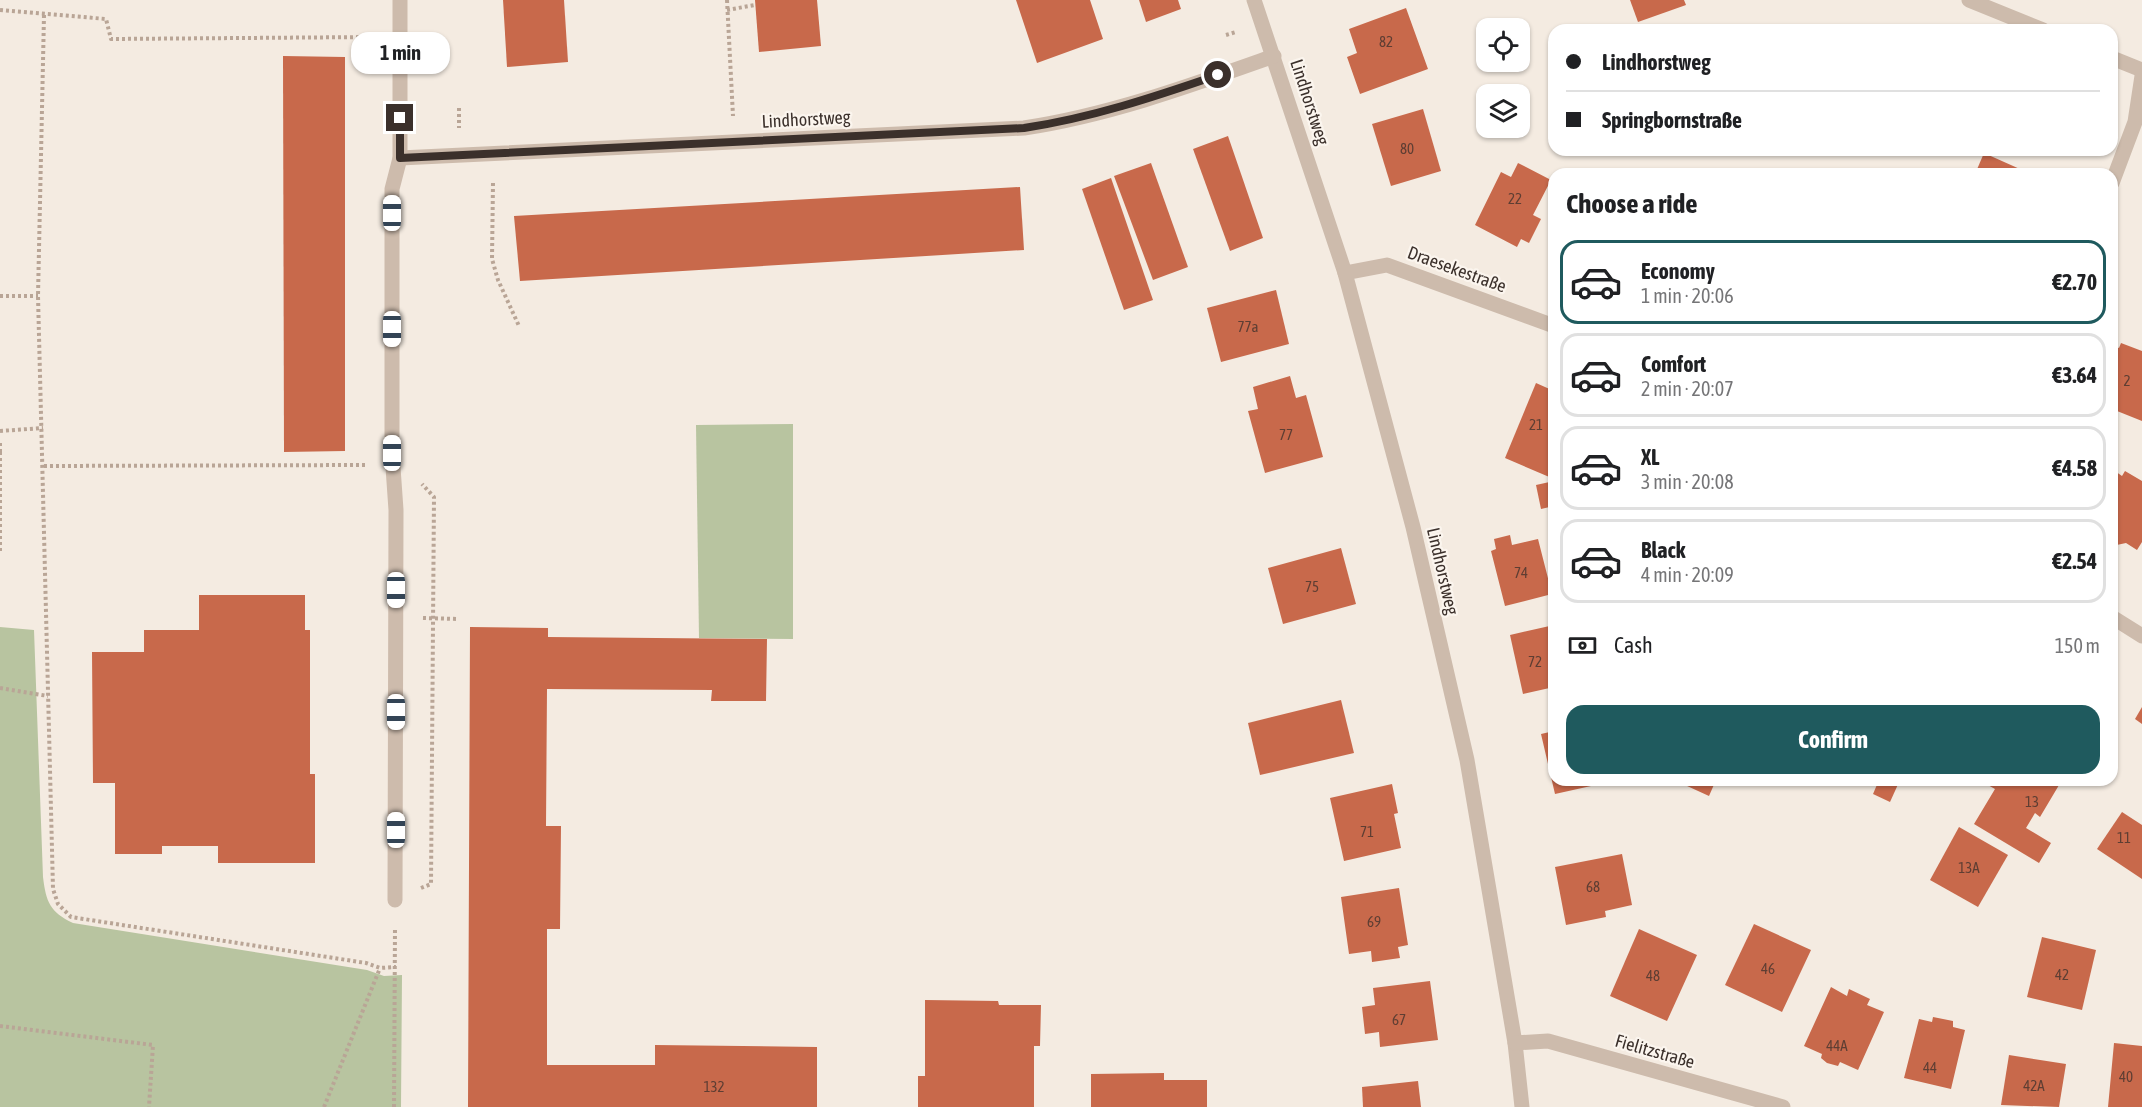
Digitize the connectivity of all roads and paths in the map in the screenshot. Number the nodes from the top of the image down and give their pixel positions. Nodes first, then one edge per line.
1 (399, 0) edge
2 (726, 0) edge
3 (1254, 0) edge
4 (1969, 0) edge
5 (755, 5) dead end
6 (0, 10) edge
7 (727, 10) junction
8 (44, 15) junction
9 (2028, 24) edge
10 (399, 37) junction
11 (1274, 56) junction
12 (2118, 60) edge
13 (2142, 70) edge
14 (2142, 76) edge
15 (735, 141) junction
16 (400, 158) junction
17 (2117, 168) edge
18 (493, 183) dead end
19 (1345, 273) junction
20 (0, 296) edge
21 (38, 296) junction
22 (1548, 324) edge
23 (519, 326) dead end
24 (43, 428) junction
25 (0, 431) edge
26 (0, 443) edge
27 (0, 452) edge
28 (392, 459) junction
29 (44, 466) junction
30 (0, 520) edge
31 (0, 554) edge
32 (396, 618) junction
33 (433, 618) junction
34 (458, 619) dead end
35 (2118, 621) edge
36 (2142, 636) edge
37 (0, 688) edge
38 (48, 696) junction
39 (395, 900) junction
40 (396, 967) junction
41 (380, 968) junction
42 (0, 1026) edge
43 (1515, 1043) junction
44 (149, 1107) edge
45 (324, 1107) edge
46 (394, 1107) edge
47 (1522, 1107) edge
48 (1783, 1107) edge

1 - 10 street
2 - 7 path
3 - 11 street, Lindhorstweg
4 - 9 street
5 - 7 path
6 - 8 path
7 - 15 path
8 - 10 path
8 - 21 path
10 - 16 street
11 - 15 street, Lindhorstweg
11 - 19 street, Lindhorstweg
12 - 13 street
14 - 17 street
15 - 16 street, Lindhorstweg
16 - 28 street
18 - 23 path
19 - 22 street, Draesekestraße
19 - 43 street, Lindhorstweg
20 - 21 path
21 - 24 path
24 - 25 path
24 - 29 path
26 - 27 path
27 - 30 path
28 - 29 path
28 - 32 street
28 - 33 path
29 - 38 path
30 - 31 path
32 - 33 path
32 - 39 street
33 - 34 path
33 - 39 path
35 - 36 street
37 - 38 path
38 - 41 path
39 - 40 path
40 - 41 path
40 - 46 path
41 - 45 path
42 - 44 path
43 - 47 street, Lindhorstweg
43 - 48 street, Fielitzstraße

